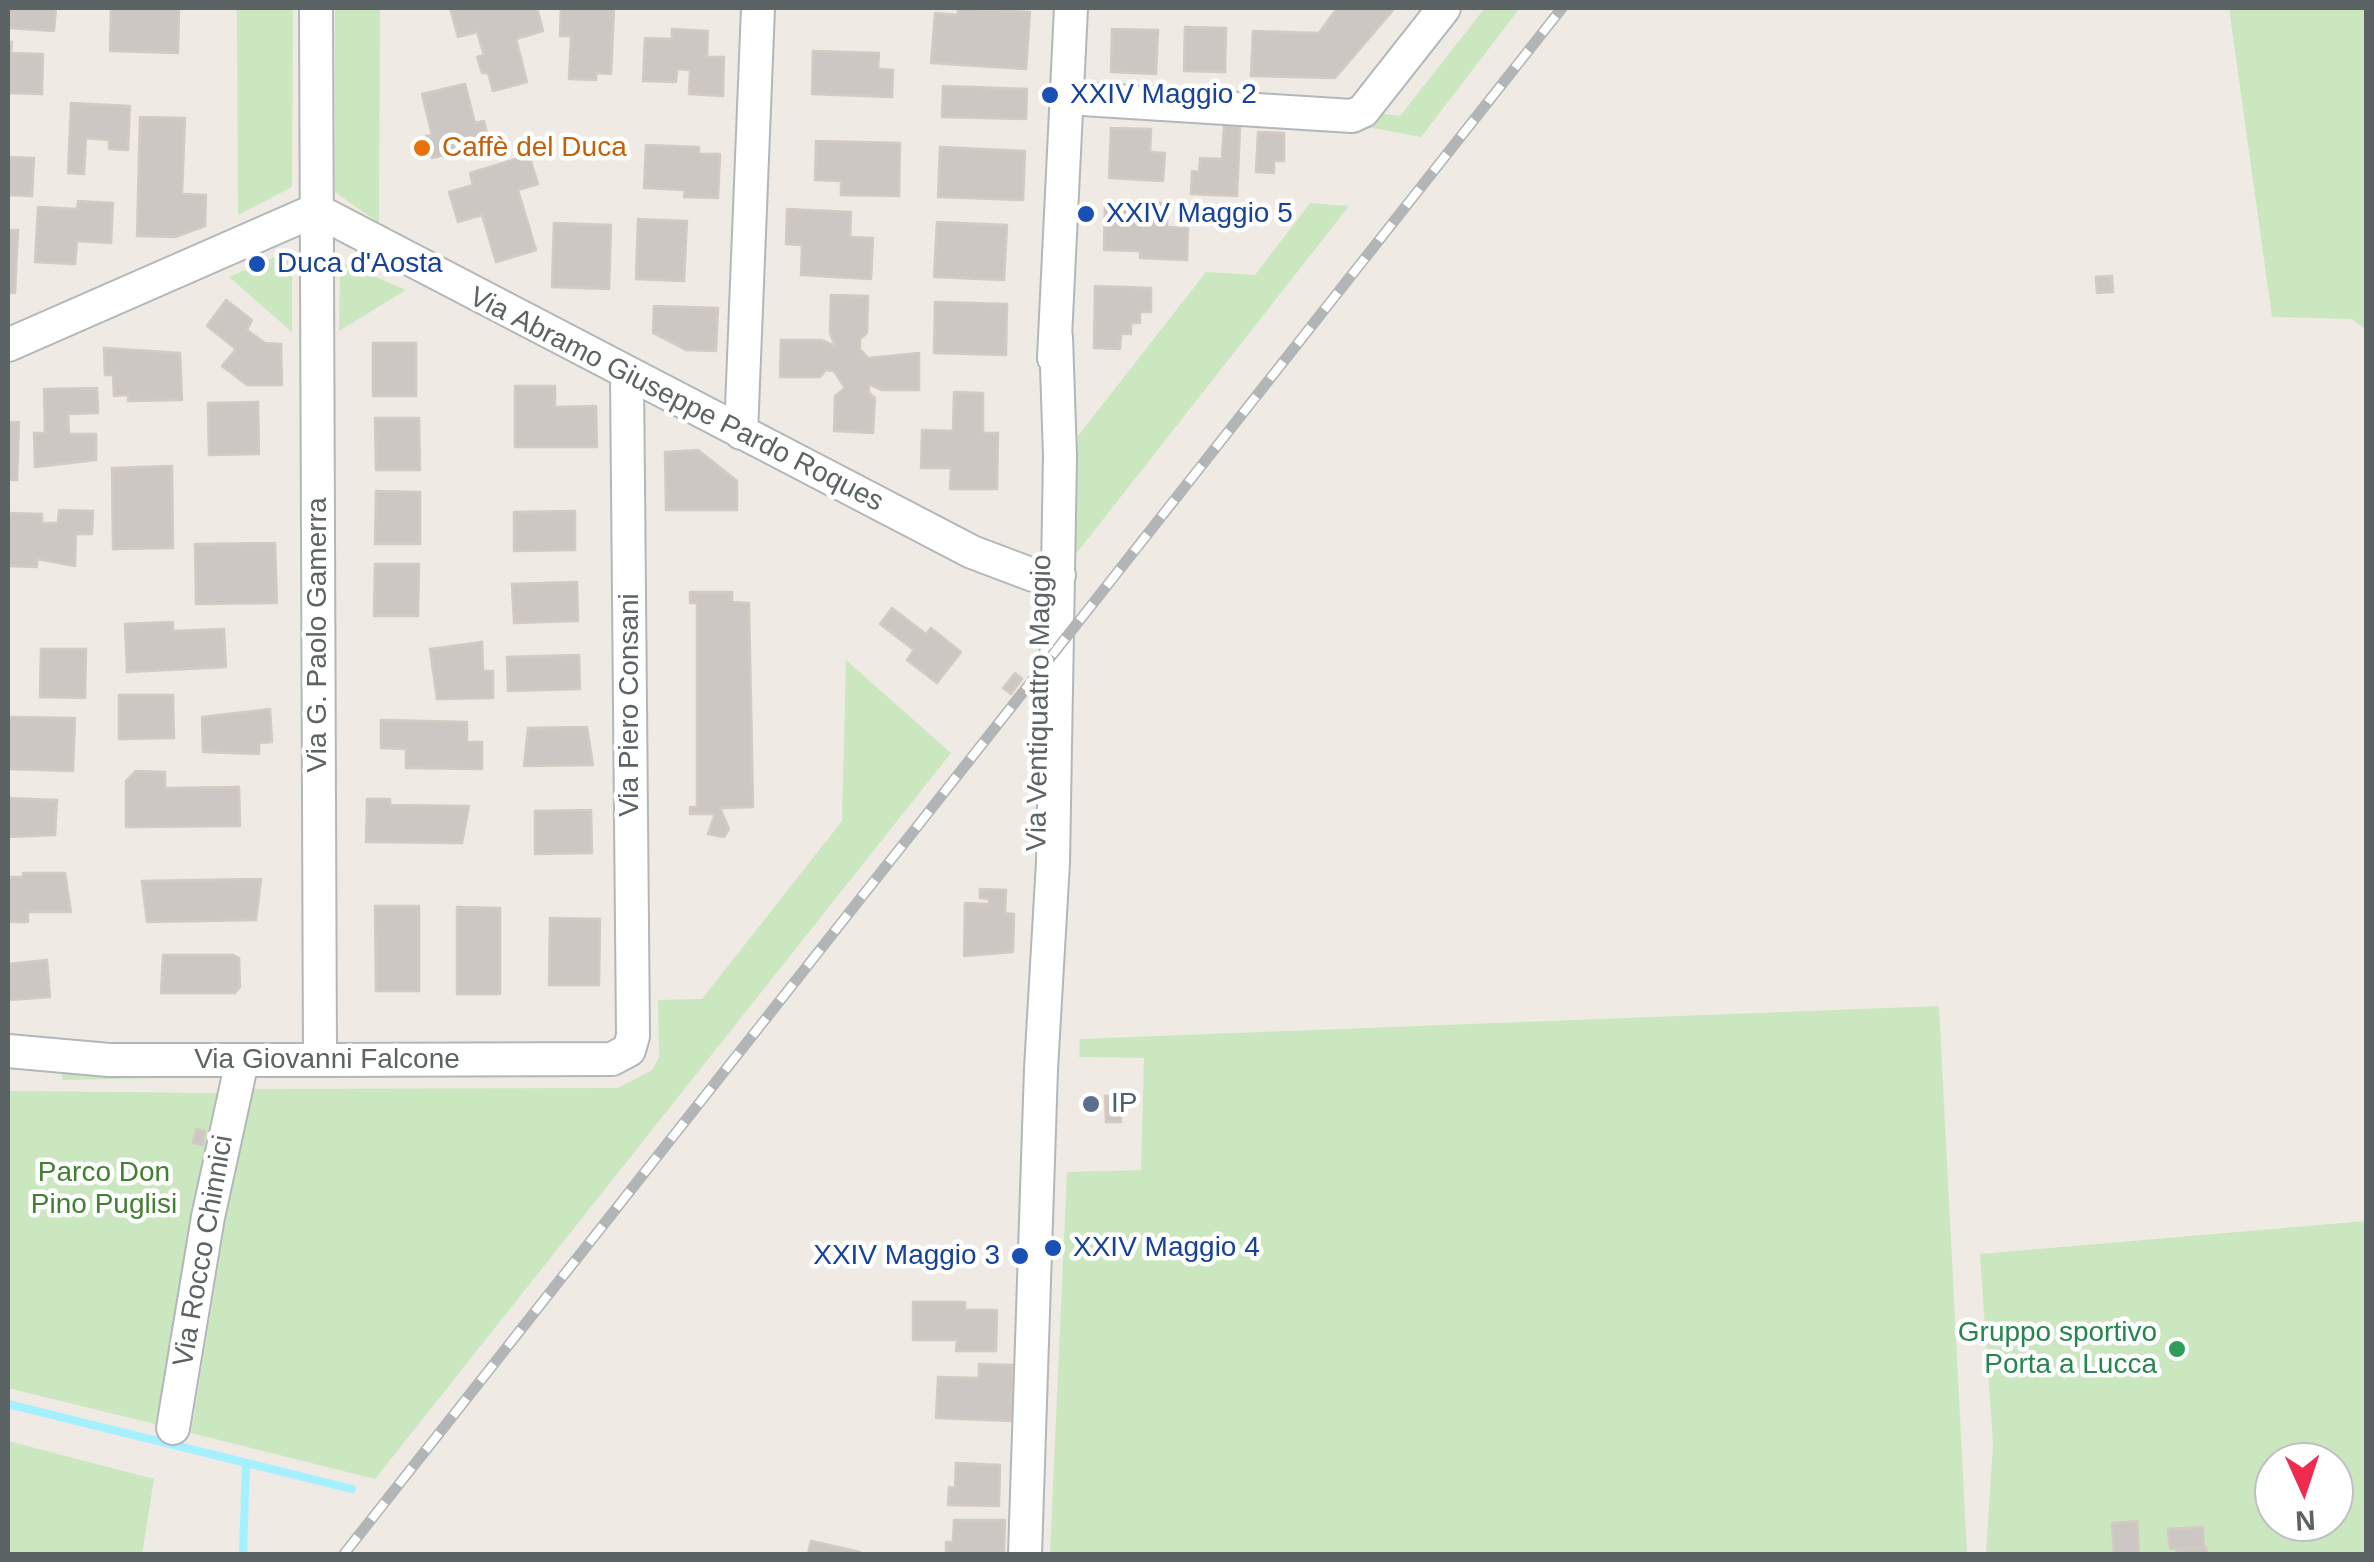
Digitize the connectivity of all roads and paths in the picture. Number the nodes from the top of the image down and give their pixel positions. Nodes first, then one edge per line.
1 (316, 8) edge
2 (758, 8) edge
3 (1071, 8) edge
4 (1444, 8) edge
5 (1067, 98) junction
6 (316, 210) junction
7 (8, 345) edge
8 (628, 375) junction
9 (741, 434) junction
10 (1050, 575) junction
11 (633, 1036) joint
12 (8, 1051) edge
13 (320, 1060) junction
14 (239, 1075) dead end
15 (173, 1428) dead end
16 (1025, 1554) edge

1 - 6 street, Via G. Paolo Gamerra
2 - 9 street
3 - 5 street, Via Ventiquattro Maggio
4 - 5 street
5 - 10 street, Via Ventiquattro Maggio
6 - 7 street
6 - 8 street, Via Abramo Giuseppe Pardo Roques
6 - 13 street, Via G. Paolo Gamerra
8 - 9 street, Via Abramo Giuseppe Pardo Roques
8 - 11 street, Via Piero Consani
9 - 10 street, Via Abramo Giuseppe Pardo Roques
10 - 16 street, Via Ventiquattro Maggio
11 - 13 street, Via Giovanni Falcone
12 - 13 street, Via Giovanni Falcone
14 - 15 street, Via Rocco Chinnici

